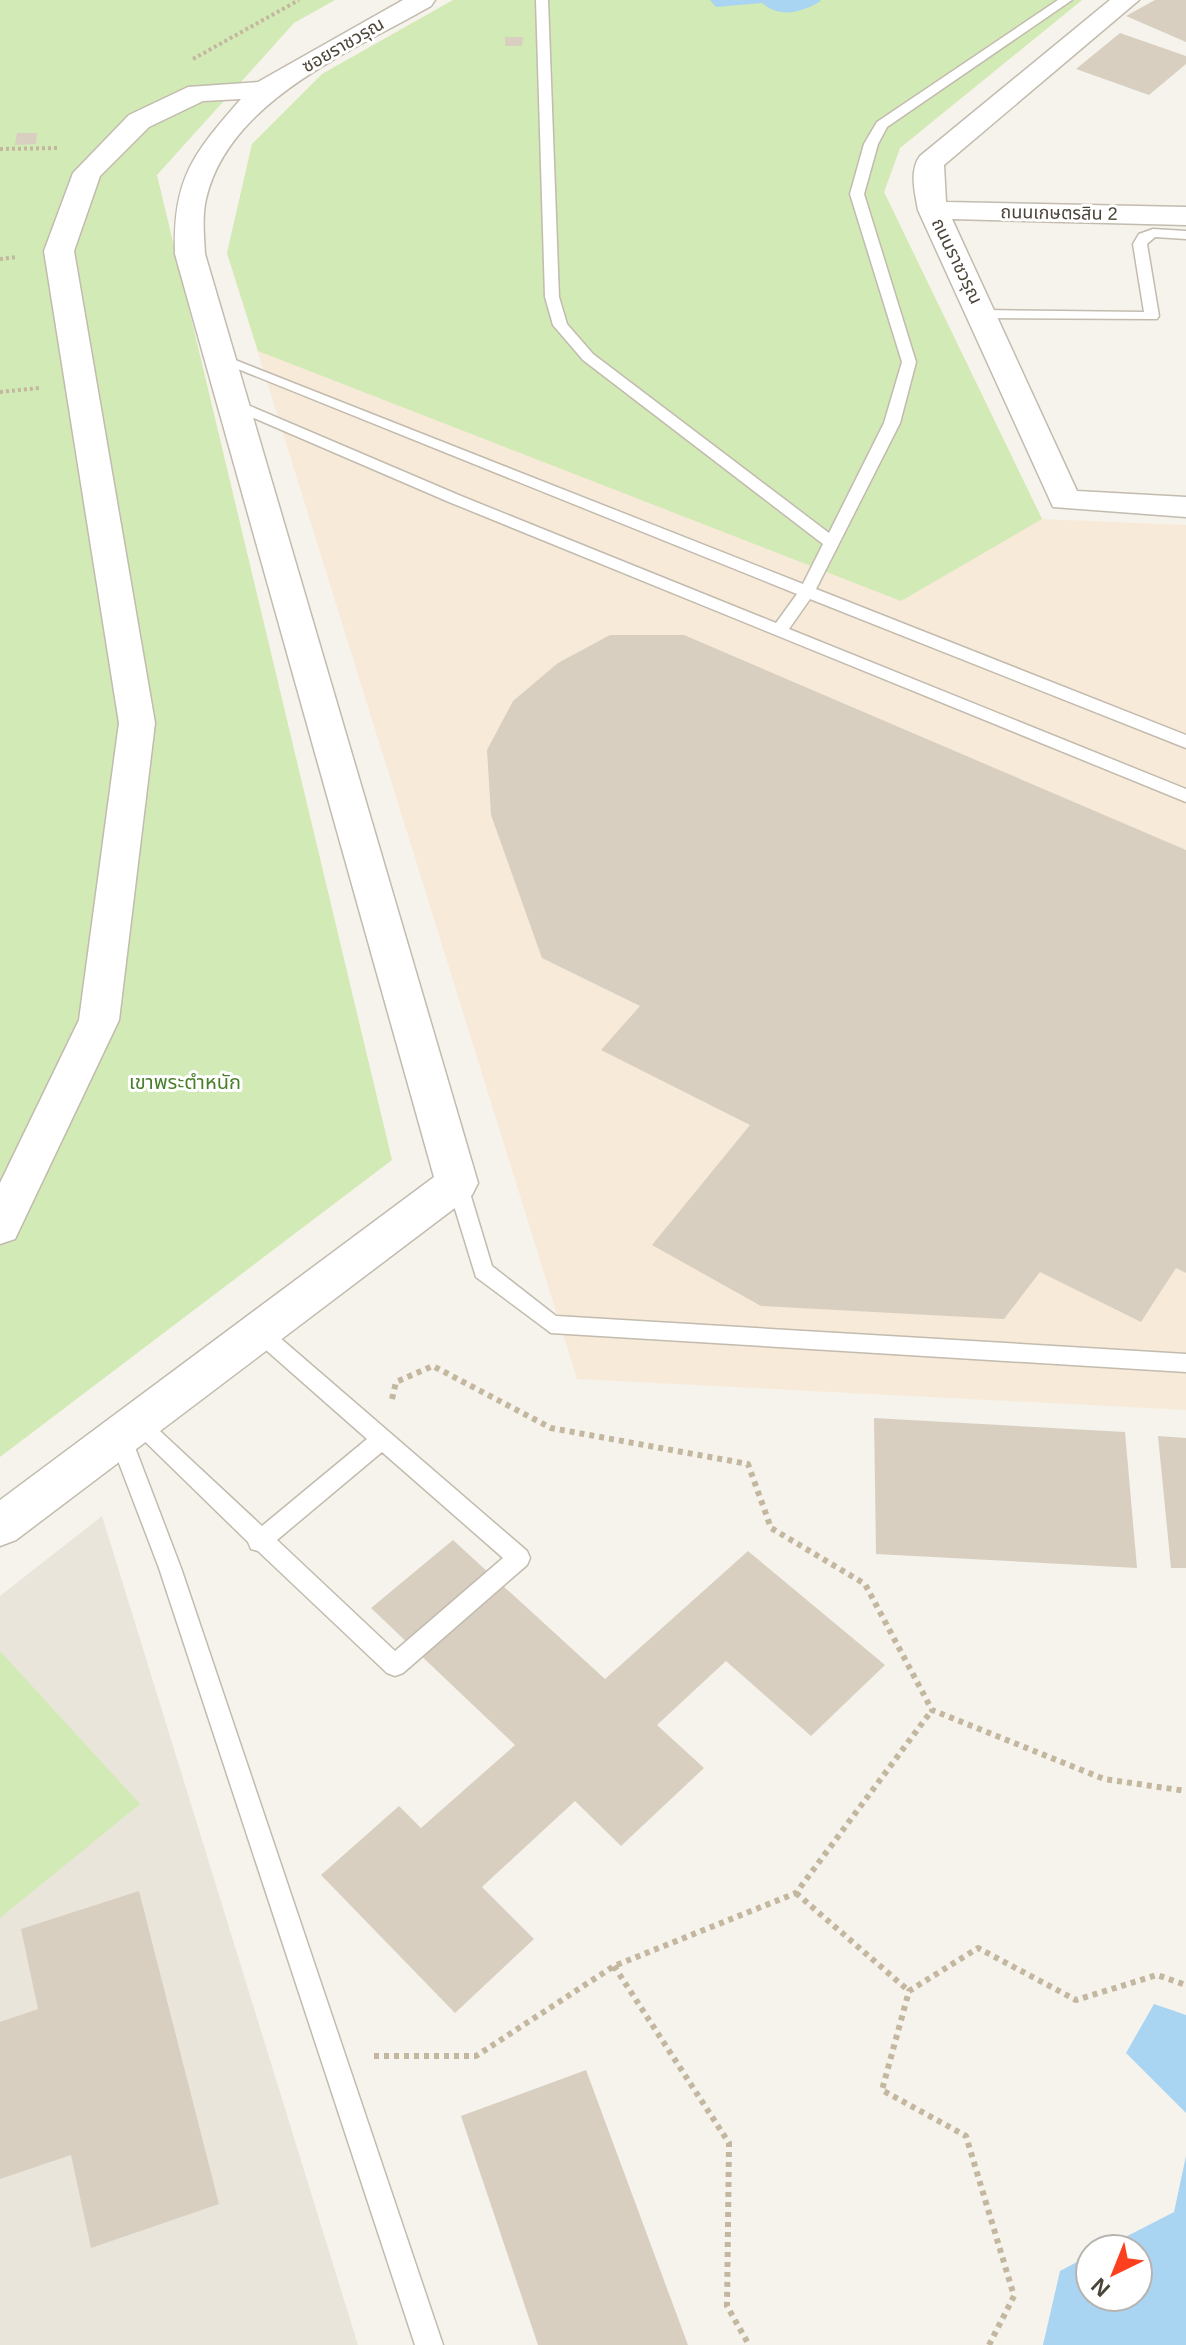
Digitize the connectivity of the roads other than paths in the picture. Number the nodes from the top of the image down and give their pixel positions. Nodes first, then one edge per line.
1 (422, 0) edge
2 (1066, 0) edge
3 (1126, 0) edge
4 (540, 1) edge
5 (264, 90) junction
6 (933, 210) junction
7 (1186, 216) edge
8 (1186, 235) edge
9 (983, 314) junction
10 (220, 359) junction
11 (231, 403) junction
12 (1186, 507) edge
13 (831, 542) junction
14 (807, 591) junction
15 (779, 631) junction
16 (1186, 742) edge
17 (1186, 796) edge
18 (457, 1183) junction
19 (0, 1227) edge
20 (257, 1330) junction
21 (1186, 1363) edge
22 (128, 1430) junction
23 (383, 1439) junction
24 (0, 1526) edge
25 (259, 1542) junction
26 (429, 2345) edge

1 - 5 street, ซอยราชวรุณ
2 - 13 lane
3 - 6 street, ถนนราชวรุณ
4 - 13 lane
5 - 10 street
5 - 19 street
6 - 7 street, ถนนเกษตรสิน 2
6 - 9 street, ถนนราชวรุณ
8 - 9 lane
9 - 12 street, ถนนราชวรุณ
10 - 11 street
10 - 14 lane
11 - 15 lane
11 - 18 street
13 - 14 lane
14 - 15 lane
14 - 16 lane
15 - 17 lane
18 - 20 street
18 - 21 lane
20 - 22 street
20 - 23 lane
22 - 24 street
22 - 25 lane
22 - 26 lane
23 - 25 lane
23 - 25 lane

